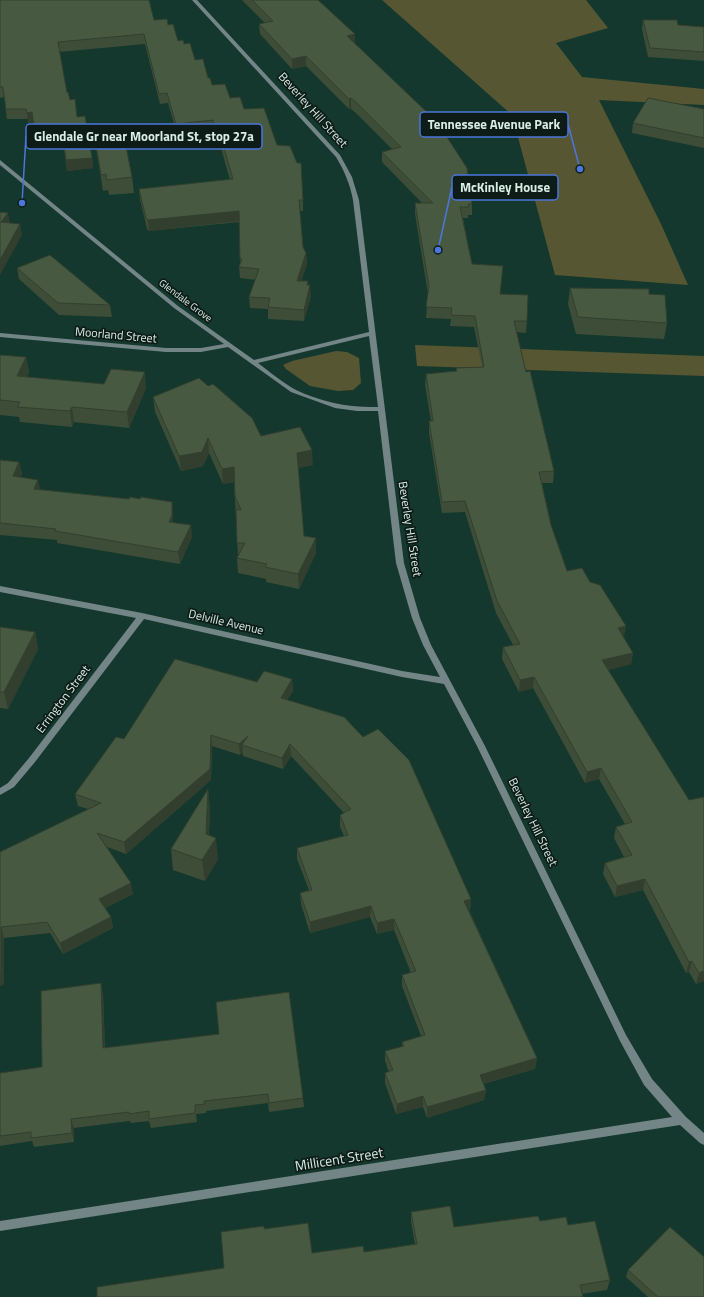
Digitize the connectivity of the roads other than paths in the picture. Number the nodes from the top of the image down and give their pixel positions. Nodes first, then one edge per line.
1 (194, 0) edge
2 (0, 162) edge
3 (372, 333) junction
4 (0, 335) edge
5 (230, 345) junction
6 (253, 362) junction
7 (380, 409) junction
8 (0, 589) edge
9 (142, 616) junction
10 (445, 681) junction
11 (0, 792) edge
12 (682, 1120) junction
13 (704, 1140) edge
14 (0, 1226) edge

1 - 3 street, Beverley Hill Street
2 - 5 street, Glendale Grove
3 - 6 street
3 - 7 street, Beverley Hill Street
4 - 5 street, Moorland Street
5 - 6 street, Glendale Grove
6 - 7 street, Glendale Grove
7 - 10 street, Beverley Hill Street
8 - 9 street, Delville Avenue
9 - 10 street, Delville Avenue
9 - 11 street, Errington Street
10 - 12 street, Beverley Hill Street
12 - 13 street, Beverley Hill Street
12 - 14 street, Millicent Street

